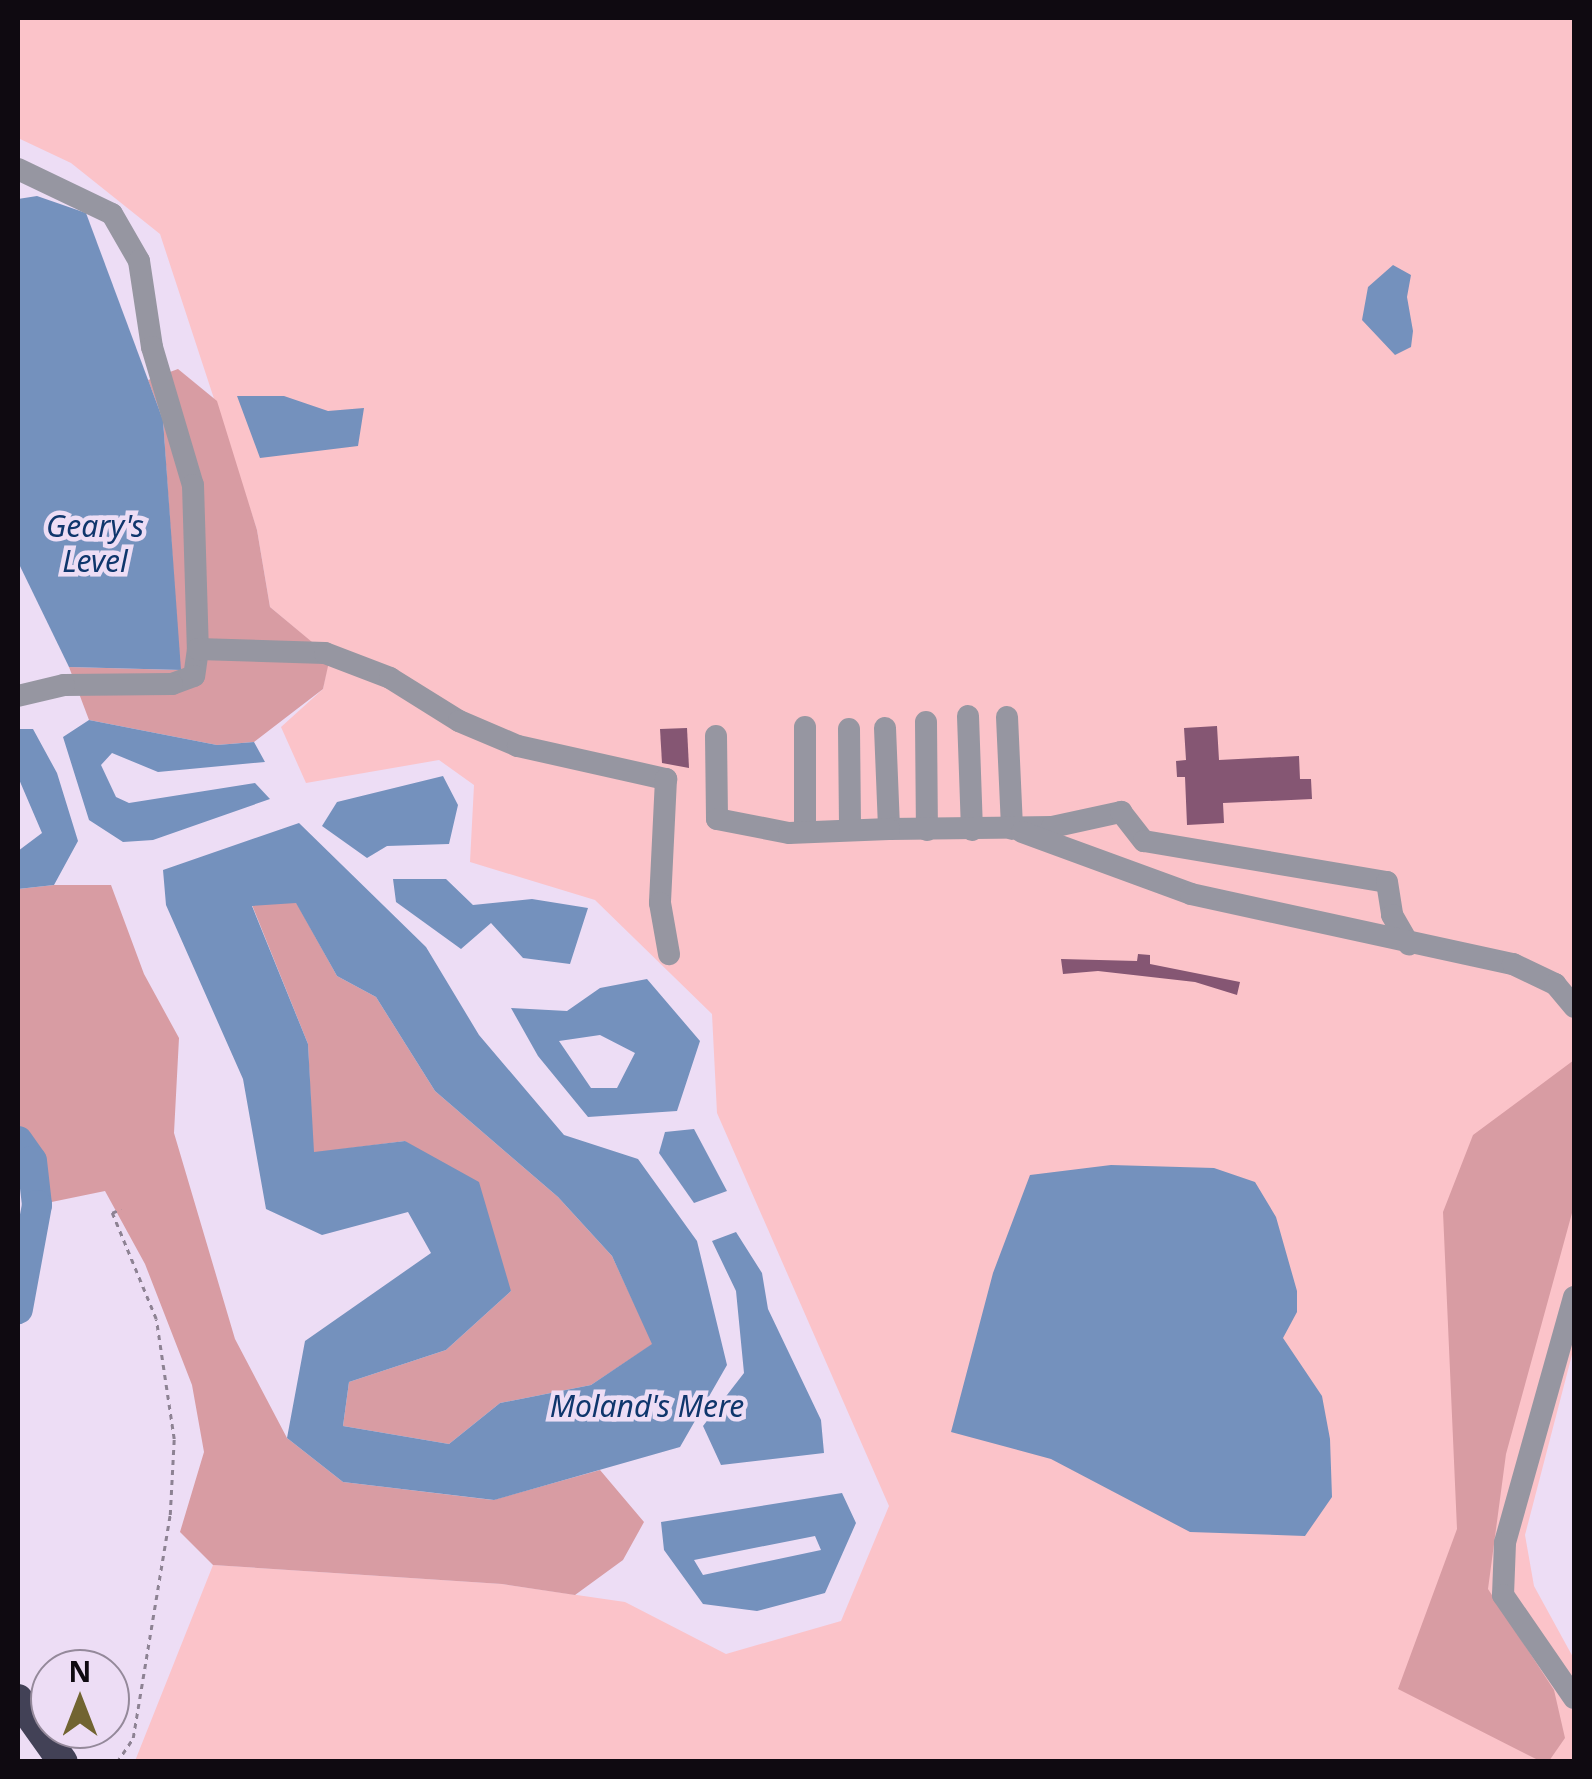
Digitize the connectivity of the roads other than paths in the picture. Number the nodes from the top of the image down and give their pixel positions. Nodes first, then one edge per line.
1 (18, 169) edge
2 (198, 649) junction
3 (18, 696) edge
4 (968, 716) dead end
5 (1007, 716) dead end
6 (926, 722) dead end
7 (805, 727) dead end
8 (884, 728) dead end
9 (849, 729) dead end
10 (716, 736) dead end
11 (1093, 818) junction
12 (889, 829) junction
13 (1012, 829) junction
14 (850, 830) junction
15 (927, 830) junction
16 (972, 830) junction
17 (805, 832) junction
18 (1186, 849) junction
19 (1091, 858) junction
20 (1179, 890) junction
21 (1408, 944) junction
22 (668, 954) dead end
23 (1574, 1007) edge
24 (1574, 1297) edge
25 (1574, 1698) edge
26 (18, 1699) edge
27 (63, 1762) edge

1 - 2 lane
2 - 3 lane
2 - 22 lane
4 - 16 lane
5 - 13 lane
6 - 15 lane
7 - 17 lane
8 - 12 lane
9 - 14 lane
10 - 17 lane
11 - 13 lane
11 - 18 lane
11 - 19 lane
12 - 14 lane
12 - 15 lane
13 - 16 lane
13 - 19 lane
14 - 17 lane
15 - 16 lane
18 - 20 lane
18 - 21 lane
19 - 20 lane
20 - 21 lane
21 - 23 lane
24 - 25 lane
26 - 27 highway

